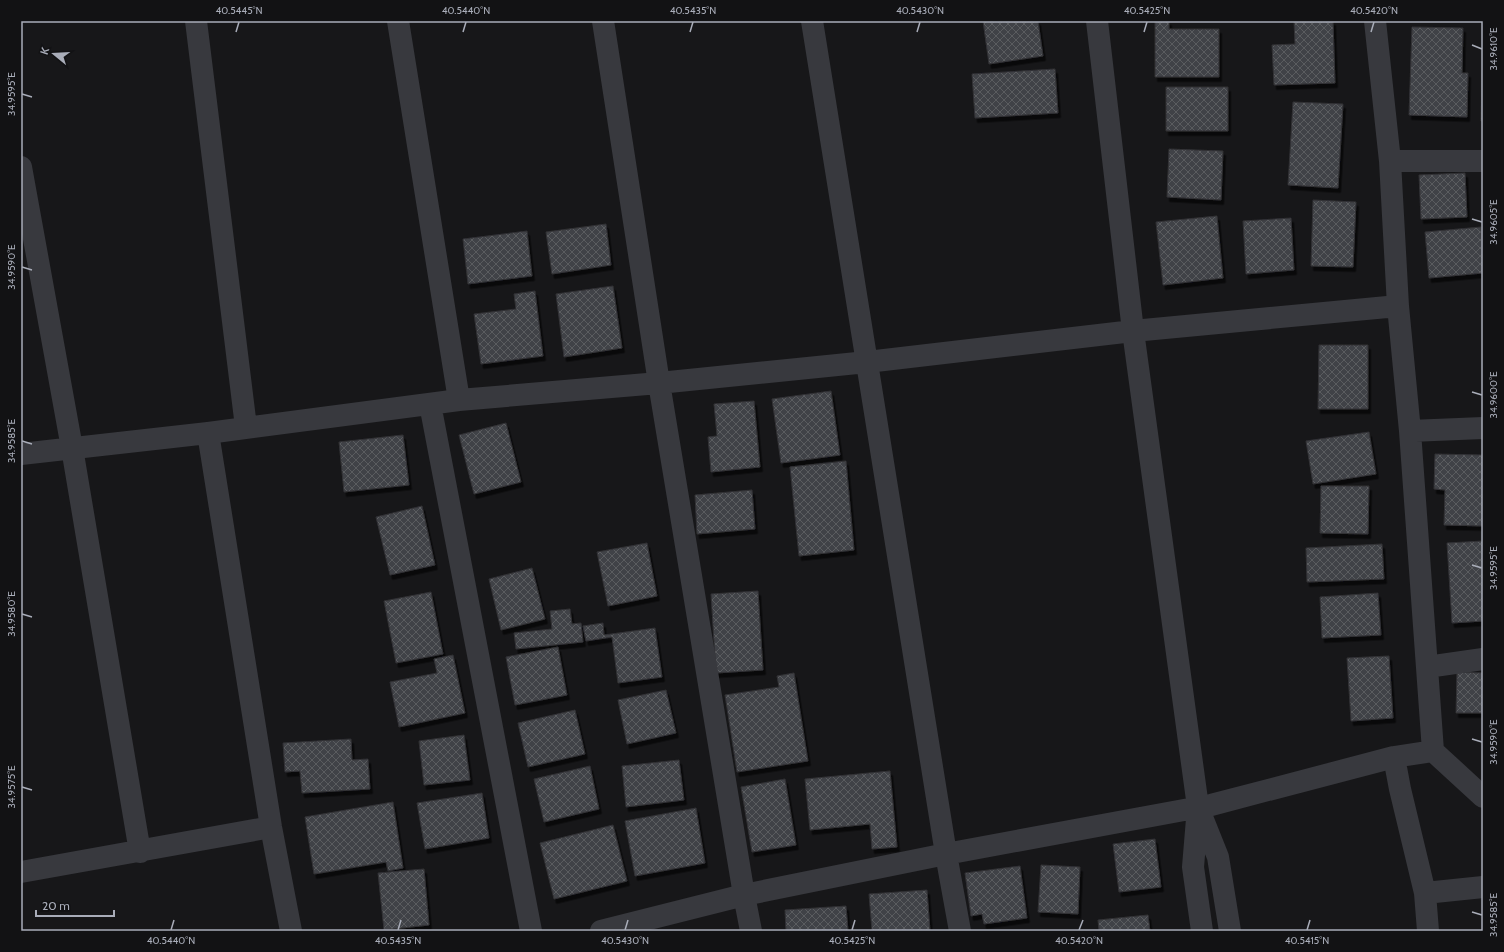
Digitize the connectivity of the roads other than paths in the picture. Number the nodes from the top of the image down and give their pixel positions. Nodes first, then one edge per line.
1 (196, 21) edge
2 (398, 21) edge
3 (603, 21) edge
4 (812, 21) edge
5 (1097, 21) edge
6 (1375, 21) edge
7 (1390, 161) junction
8 (1483, 161) edge
9 (21, 167) edge
10 (1398, 306) junction
11 (1133, 331) junction
12 (868, 362) junction
13 (659, 383) junction
14 (459, 400) junction
15 (430, 404) junction
16 (246, 427) junction
17 (1483, 428) edge
18 (1410, 431) junction
19 (208, 433) junction
20 (72, 448) junction
21 (21, 454) edge
22 (1483, 659) edge
23 (1428, 667) junction
24 (1432, 751) junction
25 (1394, 758) junction
26 (1483, 797) edge
27 (1198, 807) junction
28 (271, 827) junction
29 (140, 852) junction
30 (946, 854) junction
31 (21, 872) edge
32 (1483, 887) edge
33 (1426, 893) junction
34 (744, 895) junction
35 (291, 931) edge
36 (531, 931) edge
37 (601, 931) edge
38 (751, 931) edge
39 (960, 931) edge
40 (1202, 931) edge
41 (1230, 931) edge
42 (1428, 931) edge

1 - 16 street
2 - 14 street
3 - 13 street
4 - 12 street
5 - 11 street
6 - 7 street
7 - 8 street
7 - 10 street
9 - 20 street
10 - 11 street
10 - 18 street
11 - 12 street
11 - 27 street
12 - 13 street
12 - 30 street
13 - 14 street
13 - 34 street
14 - 15 street
15 - 16 street
15 - 36 street
16 - 19 street
17 - 18 street
18 - 23 street
19 - 20 street
19 - 28 street
20 - 21 street
20 - 29 street
22 - 23 street
23 - 24 street
24 - 25 street
24 - 26 street
25 - 27 street
25 - 33 street
27 - 30 street
27 - 40 street
27 - 41 street
28 - 29 street
28 - 35 street
29 - 31 street
30 - 34 street
30 - 39 street
32 - 33 street
33 - 42 street
34 - 37 street
34 - 38 street

